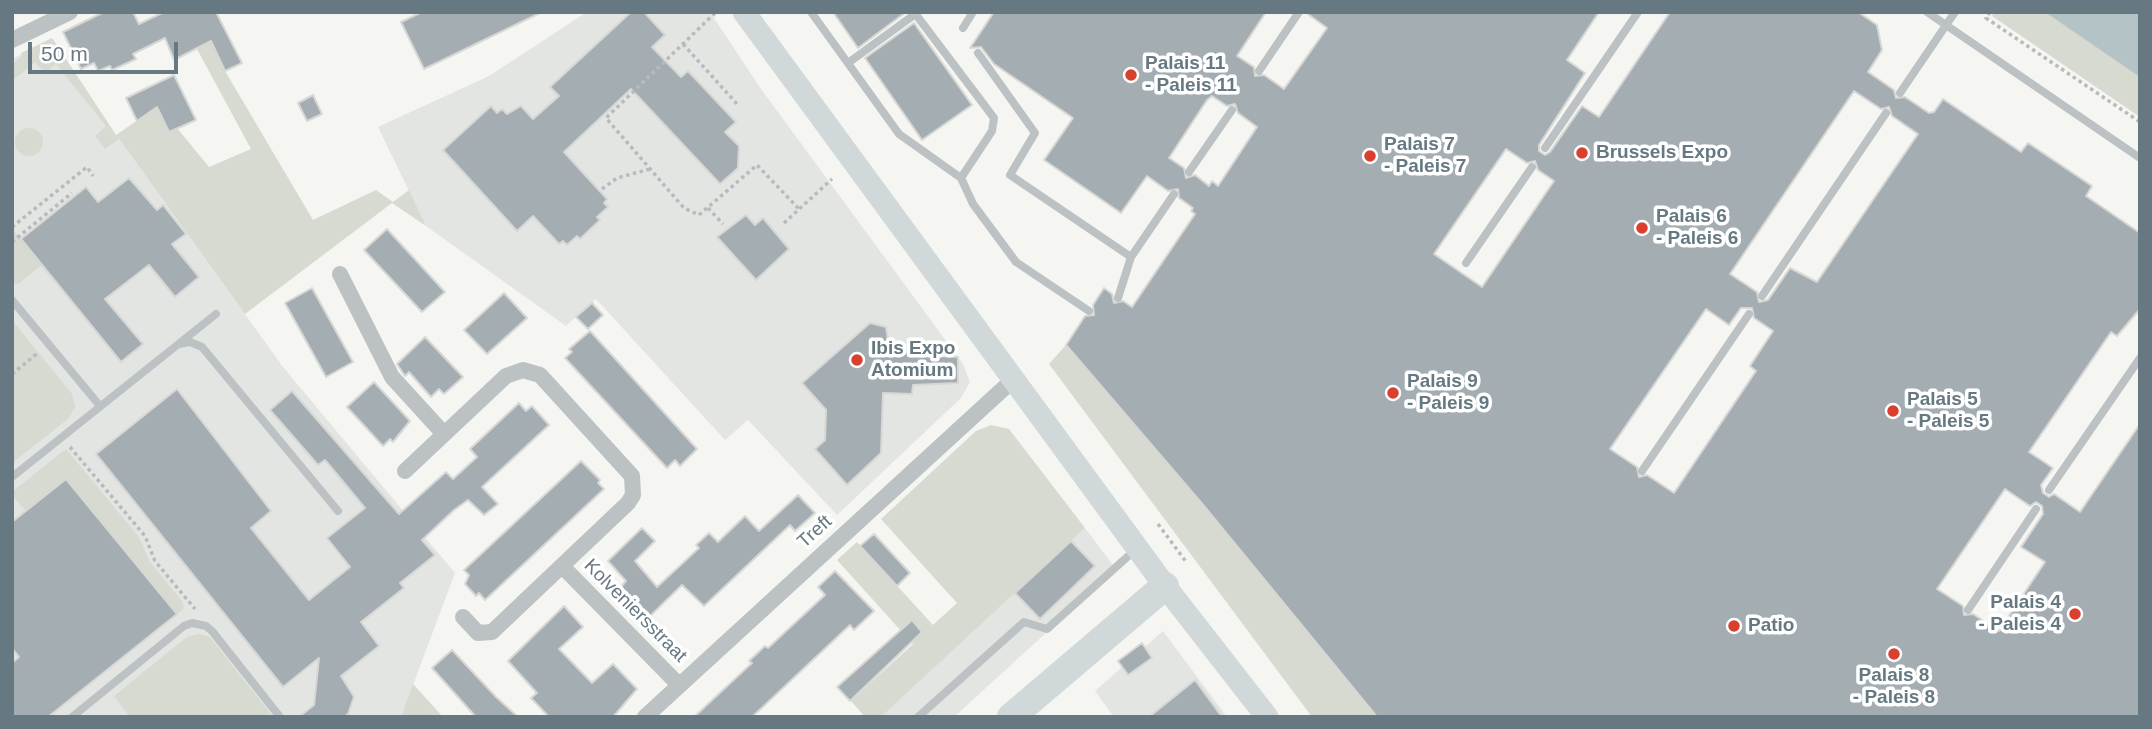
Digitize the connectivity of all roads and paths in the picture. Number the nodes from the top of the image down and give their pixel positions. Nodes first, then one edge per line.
1 (70, 12) edge
2 (744, 12) edge
3 (811, 12) edge
4 (973, 12) edge
5 (1299, 12) edge
6 (1638, 12) edge
7 (1927, 12) edge
8 (1955, 12) edge
9 (1990, 12) edge
10 (715, 13) edge
11 (914, 13) edge
12 (1946, 26) junction
13 (963, 28) dead end
14 (12, 40) edge
15 (683, 44) junction
16 (978, 53) dead end
17 (848, 64) junction
18 (1259, 71) dead end
19 (1900, 93) dead end
20 (737, 104) dead end
21 (1232, 110) dead end
22 (1886, 113) dead end
23 (2140, 122) edge
24 (1545, 148) dead end
25 (2140, 158) edge
26 (1532, 167) dead end
27 (650, 169) junction
28 (1189, 172) dead end
29 (93, 176) dead end
30 (961, 178) junction
31 (832, 179) dead end
32 (602, 189) dead end
33 (72, 193) dead end
34 (1174, 194) dead end
35 (708, 208) junction
36 (799, 209) junction
37 (784, 223) dead end
38 (723, 224) dead end
39 (12, 227) edge
40 (12, 242) edge
41 (1131, 257) junction
42 (1466, 263) dead end
43 (340, 274) dead end
44 (1762, 296) dead end
45 (1118, 298) dead end
46 (12, 300) edge
47 (1088, 311) dead end
48 (216, 314) dead end
49 (1749, 314) dead end
50 (49, 344) junction
51 (177, 345) junction
52 (2140, 358) edge
53 (12, 374) edge
54 (1014, 378) junction
55 (100, 407) junction
56 (444, 434) junction
57 (62, 437) junction
58 (405, 471) dead end
59 (1642, 471) dead end
60 (12, 477) edge
61 (2049, 490) dead end
62 (2036, 509) dead end
63 (338, 510) dead end
64 (1158, 524) dead end
65 (1138, 549) junction
66 (1187, 563) dead end
67 (562, 566) junction
68 (1165, 586) junction
69 (1968, 610) dead end
70 (463, 617) dead end
71 (212, 631) junction
72 (679, 685) junction
73 (72, 717) edge
74 (280, 717) edge
75 (645, 717) edge
76 (918, 717) edge
77 (1011, 717) edge
78 (1267, 717) edge

1 - 14 street
2 - 54 main road
3 - 17 lane
4 - 13 lane
5 - 18 lane
6 - 24 lane
7 - 12 lane
8 - 12 lane
9 - 23 path
10 - 15 path
11 - 17 lane
11 - 30 lane
12 - 19 lane
12 - 25 lane
15 - 20 path
15 - 27 path
16 - 41 lane
17 - 30 lane
21 - 28 lane
22 - 44 lane
26 - 42 lane
27 - 32 path
27 - 35 path
29 - 39 path
30 - 47 lane
31 - 36 path
33 - 40 path
34 - 41 lane
35 - 36 path
35 - 38 path
36 - 37 path
41 - 45 lane
43 - 56 street
46 - 50 lane
48 - 51 lane
49 - 59 lane
50 - 53 path
50 - 55 lane
51 - 55 lane
51 - 63 lane
52 - 61 lane
54 - 65 main road
54 - 72 street, Treft
55 - 57 lane
56 - 58 street, Kolveniersstraat
56 - 67 street, Kolveniersstraat
57 - 60 lane
57 - 71 path
62 - 69 lane
64 - 66 path
65 - 68 main road
65 - 76 lane
67 - 70 street, Kolveniersstraat
67 - 72 street, Kolveniersstraat
68 - 77 highway
68 - 78 main road
71 - 73 lane
71 - 74 lane
72 - 75 street, Treft

